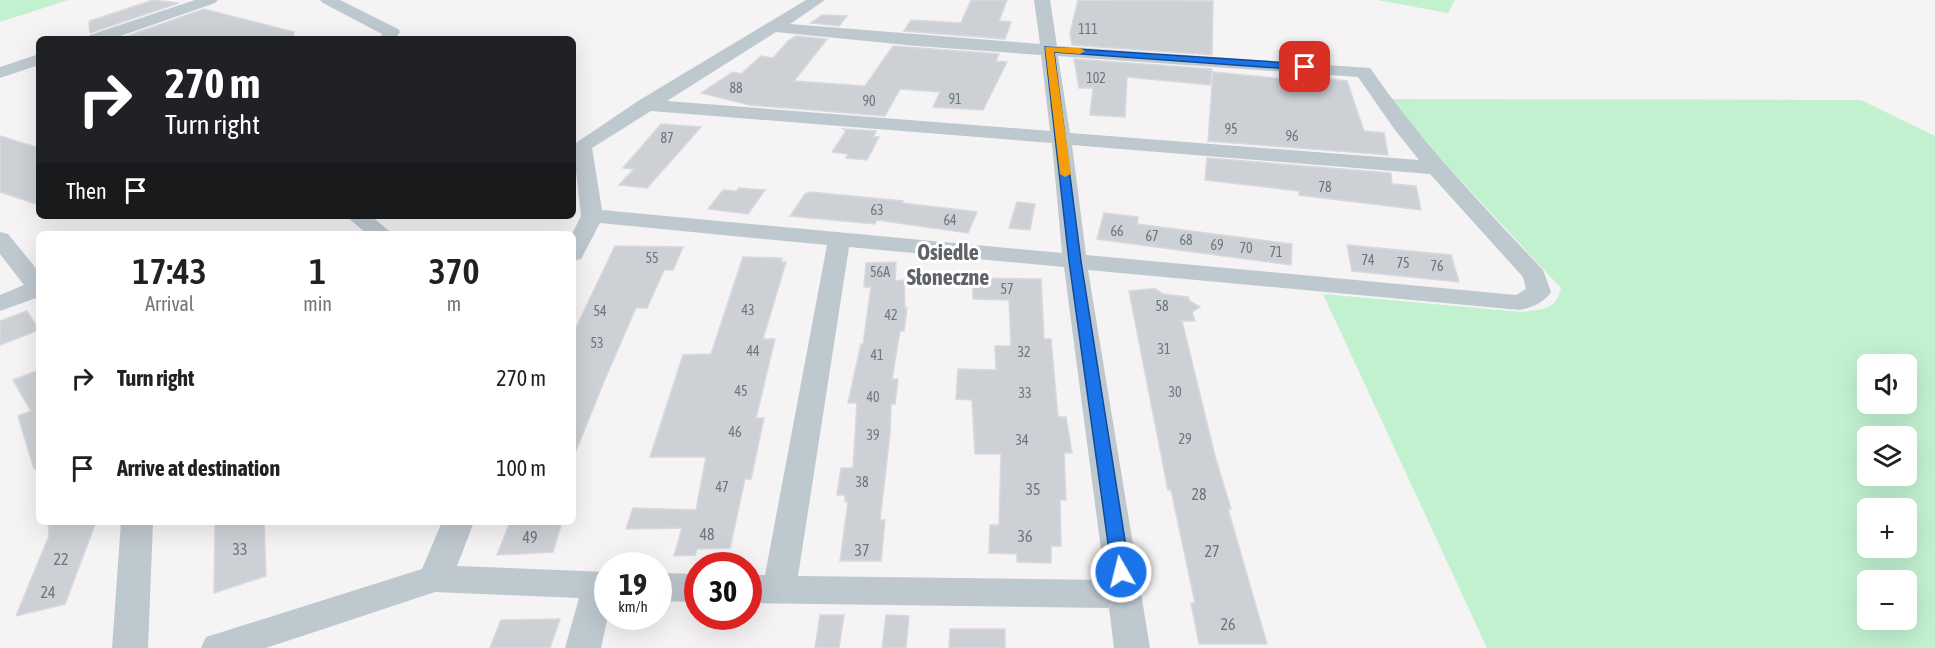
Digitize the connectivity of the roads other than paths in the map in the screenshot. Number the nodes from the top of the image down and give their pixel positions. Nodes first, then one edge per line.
1 (210, 0) edge
2 (328, 0) edge
3 (817, 0) edge
4 (1042, 0) edge
5 (772, 27) junction
6 (108, 36) edge
7 (389, 36) edge
8 (1049, 49) junction
9 (36, 60) edge
10 (0, 73) edge
11 (645, 105) junction
12 (1061, 138) junction
13 (577, 143) edge
14 (1437, 168) junction
15 (592, 216) junction
16 (361, 219) edge
17 (378, 231) edge
18 (0, 239) edge
19 (839, 240) junction
20 (576, 248) edge
21 (1075, 261) junction
22 (36, 284) edge
23 (36, 289) edge
24 (0, 304) edge
25 (137, 525) edge
26 (457, 525) edge
27 (435, 579) junction
28 (594, 586) edge
29 (764, 590) edge
30 (1124, 594) junction
31 (594, 614) edge
32 (130, 648) edge
33 (219, 648) edge
34 (583, 648) edge
35 (1132, 648) edge

1 - 6 street
2 - 7 street
3 - 5 street
4 - 8 street
5 - 8 street
5 - 11 street
8 - 12 street
8 - 14 street
9 - 10 street
11 - 12 street
11 - 13 street
12 - 14 street
12 - 21 street
13 - 15 street
14 - 21 street
15 - 19 street
15 - 20 street
16 - 17 street
18 - 22 street
19 - 21 street
19 - 29 street
21 - 30 street
23 - 24 street
25 - 32 street
26 - 27 street
27 - 28 street
27 - 33 street
29 - 30 street
30 - 35 street
31 - 34 street

